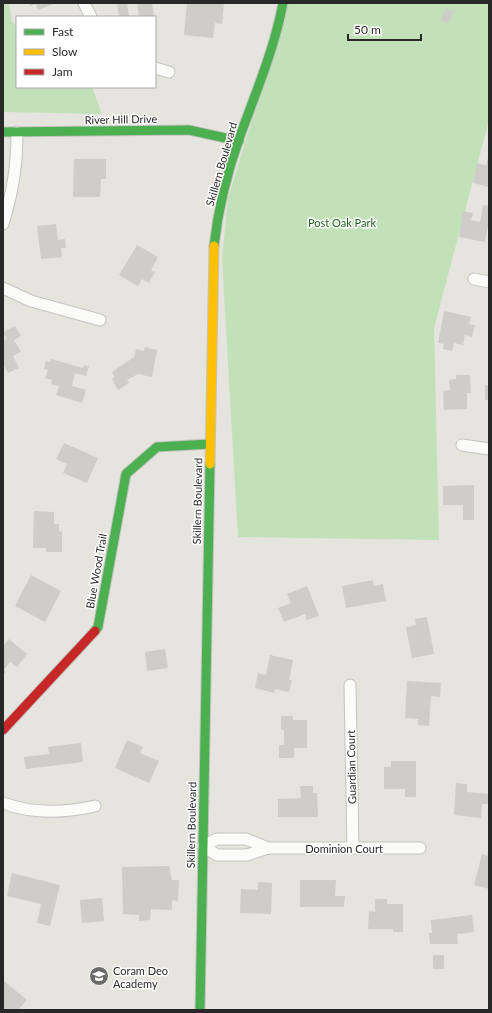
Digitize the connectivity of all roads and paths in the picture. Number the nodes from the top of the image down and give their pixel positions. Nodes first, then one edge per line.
1 (84, 3) edge
2 (283, 3) edge
3 (91, 16) edge
4 (156, 68) edge
5 (169, 72) dead end
6 (3, 132) edge
7 (17, 132) junction
8 (239, 141) junction
9 (3, 224) edge
10 (474, 279) dead end
11 (489, 282) edge
12 (3, 288) edge
13 (100, 320) dead end
14 (210, 444) junction
15 (462, 445) dead end
16 (489, 449) edge
17 (350, 685) dead end
18 (3, 730) edge
19 (3, 804) edge
20 (95, 806) dead end
21 (203, 846) junction
22 (268, 848) junction
23 (353, 848) junction
24 (420, 848) dead end
25 (200, 1010) edge

1 - 3 street
2 - 8 street, Skillern Boulevard
4 - 5 street
6 - 7 street, River Hill Drive
7 - 8 street, River Hill Drive
7 - 9 street
8 - 14 street, Skillern Boulevard
10 - 11 street
12 - 13 street
14 - 18 street, Blue Wood Trail
14 - 21 street, Skillern Boulevard
15 - 16 street
17 - 23 street, Guardian Court
19 - 20 street
21 - 22 street, Dominion Court
21 - 22 street, Dominion Court
21 - 25 street, Skillern Boulevard
22 - 23 street, Dominion Court
23 - 24 street, Dominion Court

